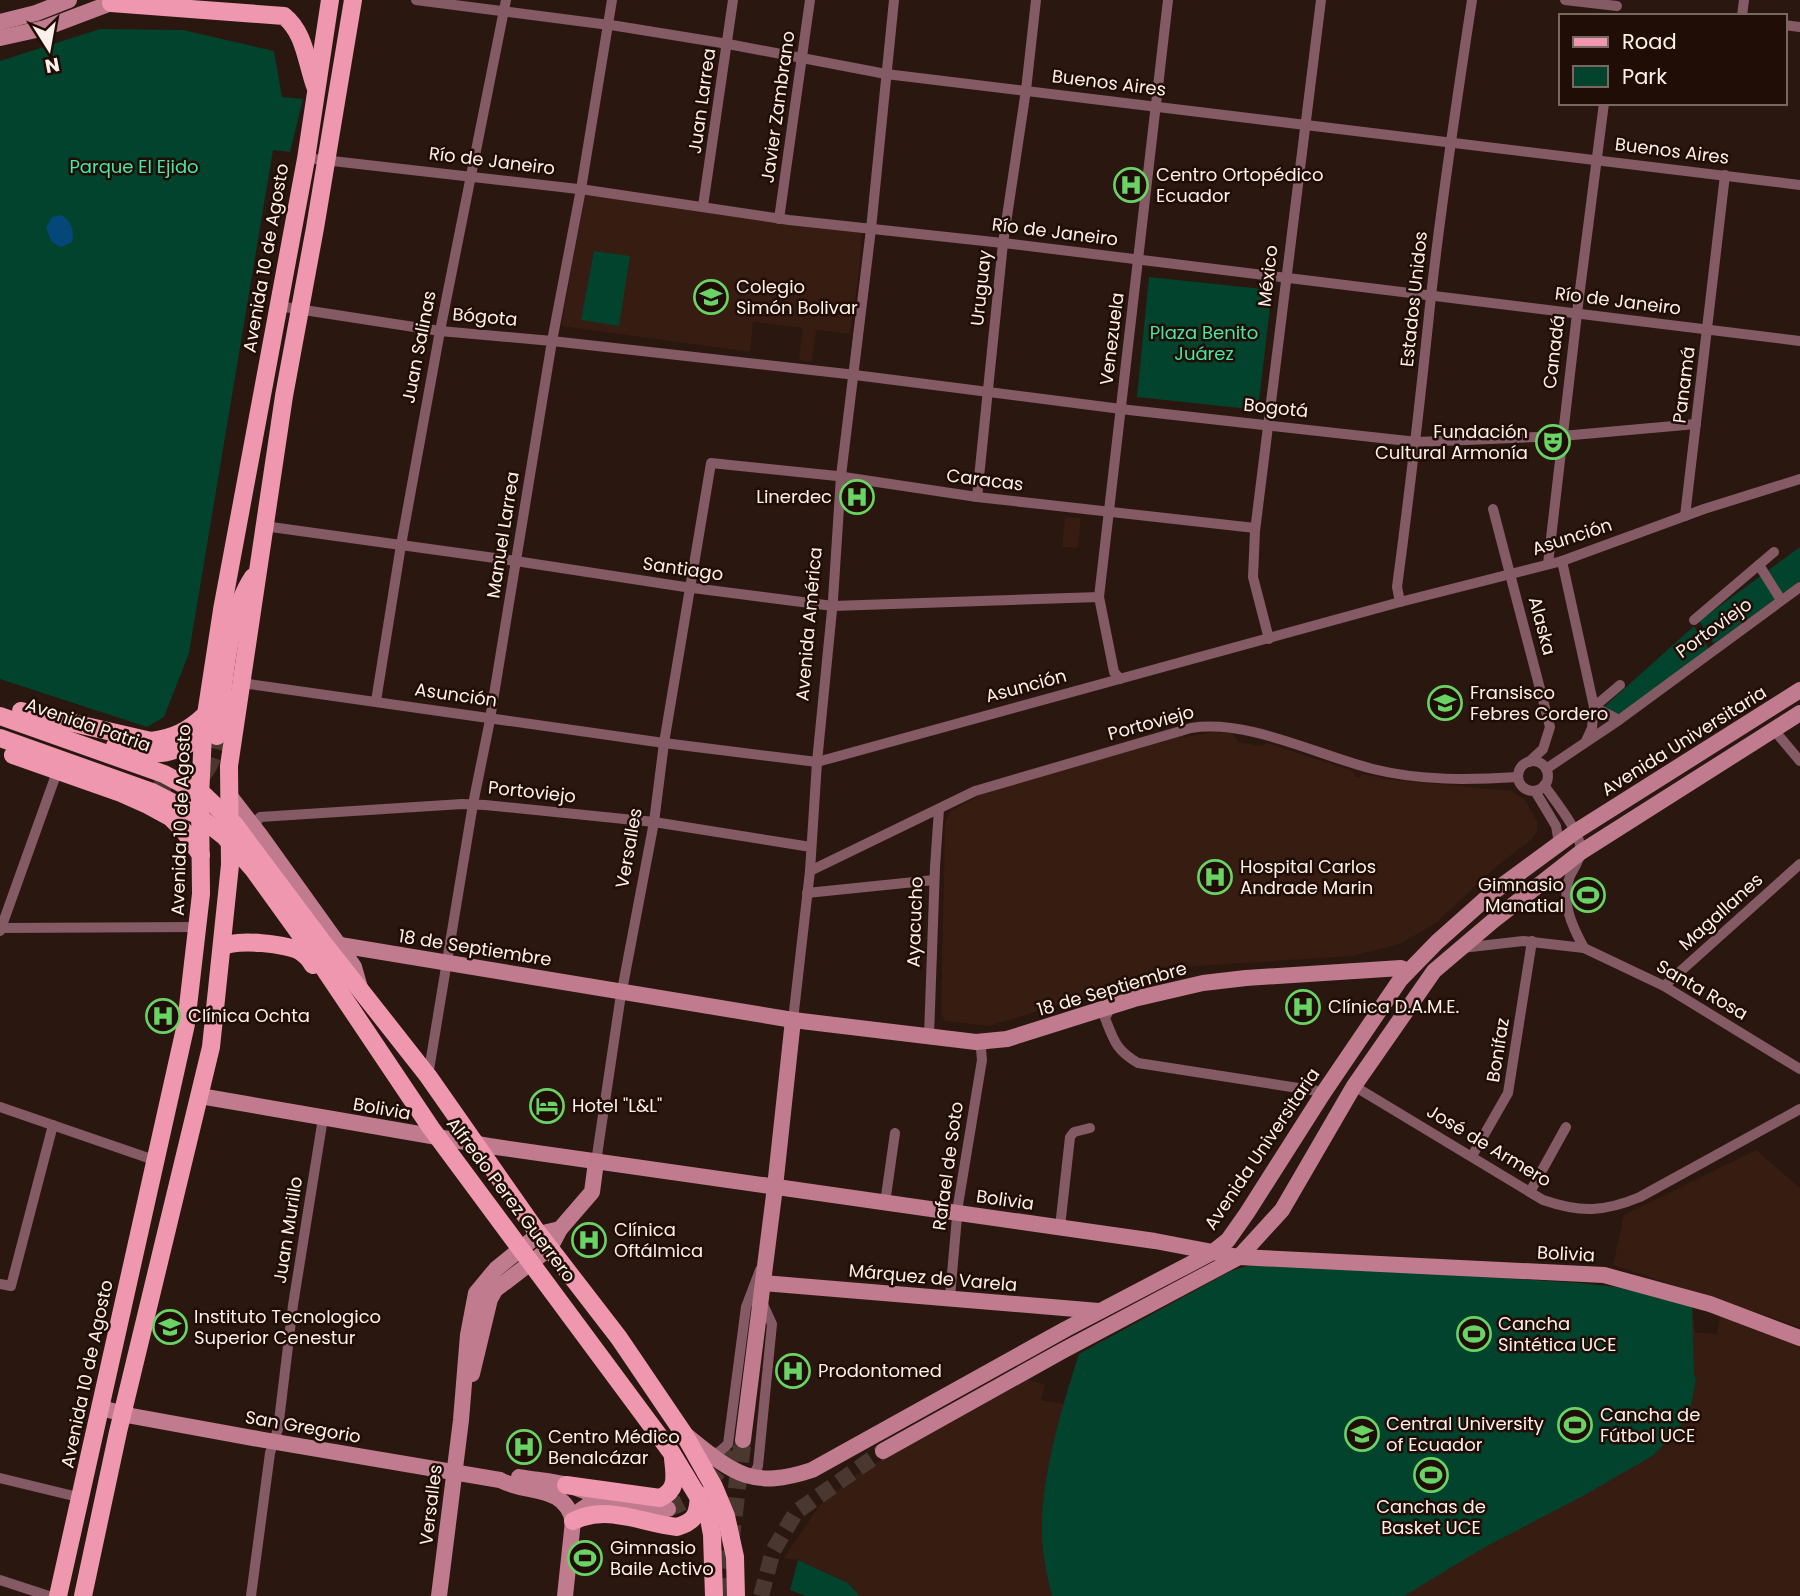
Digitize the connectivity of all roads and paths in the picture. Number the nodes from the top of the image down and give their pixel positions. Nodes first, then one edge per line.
1 (69, 0) edge
2 (330, 0) edge
3 (353, 0) edge
4 (416, 0) edge
5 (612, 0) edge
6 (733, 0) edge
7 (810, 0) edge
8 (894, 0) edge
9 (1036, 0) edge
10 (1168, 0) edge
11 (1321, 0) edge
12 (1472, 0) edge
13 (1565, 0) edge
14 (112, 1) edge
15 (505, 6) edge
16 (1617, 7) edge
17 (0, 22) edge
18 (608, 25) junction
19 (0, 38) edge
20 (728, 44) junction
21 (804, 57) junction
22 (886, 74) junction
23 (1026, 90) junction
24 (317, 91) junction
25 (1604, 105) edge
26 (1154, 106) junction
27 (1305, 125) junction
28 (1450, 141) junction
29 (306, 158) junction
30 (327, 160) junction
31 (1597, 160) junction
32 (1725, 175) junction
33 (471, 177) junction
34 (1800, 185) edge
35 (581, 189) junction
36 (703, 206) junction
37 (779, 219) junction
38 (871, 229) junction
39 (1003, 243) junction
40 (1138, 261) junction
41 (1286, 279) junction
42 (1431, 295) junction
43 (278, 306) junction
44 (301, 306) junction
45 (1577, 314) junction
46 (440, 327) junction
47 (1708, 330) junction
48 (552, 341) junction
49 (1800, 341) edge
50 (853, 375) junction
51 (988, 393) junction
52 (1121, 409) junction
53 (1696, 424) junction
54 (1269, 425) junction
55 (1562, 436) junction
56 (1417, 442) junction
57 (712, 463) joint
58 (841, 476) junction
59 (1800, 479) edge
60 (977, 497) junction
61 (1493, 509) dead end
62 (1110, 512) junction
63 (1685, 516) junction
64 (264, 526) junction
65 (1255, 528) junction
66 (401, 545) junction
67 (1774, 552) dead end
68 (232, 559) junction
69 (516, 561) junction
70 (1562, 561) junction
71 (1548, 565) junction
72 (1759, 565) junction
73 (259, 566) junction
74 (1510, 574) junction
75 (1800, 587) edge
76 (690, 588) junction
77 (1099, 597) junction
78 (1781, 600) junction
79 (1400, 602) junction
80 (833, 606) junction
81 (1694, 620) dead end
82 (1269, 639) junction
83 (1120, 679) junction
84 (242, 683) junction
85 (1620, 685) dead end
86 (1800, 690) edge
87 (376, 701) junction
88 (0, 704) edge
89 (1594, 707) junction
90 (21, 711) junction
91 (1800, 713) edge
92 (206, 714) junction
93 (0, 716) edge
94 (491, 718) junction
95 (1619, 720) junction
96 (0, 728) edge
97 (1774, 730) junction
98 (210, 735) junction
99 (0, 738) edge
100 (664, 743) junction
101 (1582, 746) junction
102 (0, 750) edge
103 (1800, 761) edge
104 (817, 762) junction
105 (1529, 762) junction
106 (1546, 769) junction
107 (57, 772) junction
108 (1518, 777) junction
109 (157, 783) junction
110 (1539, 788) junction
111 (229, 795) junction
112 (472, 804) junction
113 (939, 809) junction
114 (654, 822) junction
115 (254, 826) junction
116 (1575, 832) junction
117 (1559, 843) junction
118 (811, 847) junction
119 (1581, 852) junction
120 (201, 855) junction
121 (1800, 864) edge
122 (810, 871) junction
123 (934, 880) junction
124 (807, 893) junction
125 (301, 924) junction
126 (197, 927) junction
127 (0, 929) edge
128 (1532, 941) junction
129 (330, 943) junction
130 (223, 947) junction
131 (1460, 948) junction
132 (1584, 948) junction
133 (447, 963) junction
134 (1408, 971) junction
135 (1664, 986) junction
136 (622, 992) junction
137 (1410, 1005) junction
138 (349, 1007) junction
139 (1111, 1007) junction
140 (793, 1020) junction
141 (929, 1036) junction
142 (976, 1042) junction
143 (1800, 1069) edge
144 (428, 1076) junction
145 (1354, 1086) junction
146 (1324, 1092) junction
147 (200, 1096) junction
148 (0, 1107) edge
149 (1800, 1108) edge
150 (323, 1118) junction
151 (53, 1125) junction
152 (1566, 1127) dead end
153 (1090, 1128) dead end
154 (895, 1133) dead end
155 (439, 1138) junction
156 (475, 1144) junction
157 (1472, 1156) junction
158 (157, 1161) junction
159 (596, 1162) junction
160 (775, 1187) junction
161 (1530, 1192) junction
162 (885, 1203) junction
163 (957, 1212) junction
164 (1060, 1227) junction
165 (545, 1241) junction
166 (1155, 1241) junction
167 (767, 1251) junction
168 (1213, 1252) junction
169 (526, 1255) junction
170 (1240, 1257) junction
171 (1167, 1275) junction
172 (763, 1283) junction
173 (5, 1286) edge
174 (950, 1297) junction
175 (761, 1300) junction
176 (1057, 1308) junction
177 (1100, 1311) junction
178 (1066, 1329) junction
179 (1800, 1338) edge
180 (1064, 1350) junction
181 (101, 1408) junction
182 (123, 1414) junction
183 (684, 1434) junction
184 (743, 1440) tunnel mouth
185 (273, 1442) junction
186 (883, 1451) tunnel mouth
187 (671, 1452) junction
188 (707, 1452) junction
189 (454, 1472) junction
190 (0, 1478) edge
191 (752, 1478) junction
192 (500, 1480) junction
193 (566, 1485) junction
194 (699, 1495) junction
195 (82, 1498) junction
196 (614, 1503) junction
197 (668, 1509) tunnel mouth
198 (573, 1521) junction
199 (0, 1580) edge
200 (49, 1596) edge
201 (58, 1596) edge
202 (83, 1596) edge
203 (251, 1596) edge
204 (439, 1596) edge
205 (565, 1596) edge
206 (714, 1596) edge
207 (736, 1596) edge

1 - 17 street
2 - 24 main road, Avenida 10 de Agosto
3 - 30 main road
4 - 15 street, Buenos Aires
5 - 18 street, Manuel Larrea
6 - 20 street, Juan Larrea
7 - 21 street, Javier Zambrano
8 - 22 street, Avenida América
9 - 23 street, Uruguay
10 - 26 street, Venezuela
11 - 27 street, México
12 - 28 street, Estados Unidos
13 - 16 street
14 - 19 street
14 - 24 main road
15 - 18 street, Buenos Aires
15 - 33 street, Juan Salinas
18 - 20 street, Buenos Aires
18 - 35 street, Manuel Larrea
20 - 21 street, Buenos Aires
20 - 36 street, Juan Larrea
21 - 22 street, Buenos Aires
21 - 37 street, Javier Zambrano
22 - 23 street, Buenos Aires
22 - 38 street, Avenida América
23 - 26 street, Buenos Aires
23 - 39 street, Uruguay
24 - 29 main road, Avenida 10 de Agosto
25 - 31 street, Canadá
26 - 27 street, Buenos Aires
26 - 40 street, Venezuela
27 - 28 street, Buenos Aires
27 - 41 street, México
28 - 31 street, Buenos Aires
28 - 42 street, Estados Unidos
29 - 30 street, Río de Janeiro
29 - 43 main road, Avenida 10 de Agosto
30 - 33 street, Río de Janeiro
30 - 44 main road
31 - 32 street, Buenos Aires
31 - 45 street, Canadá
32 - 34 street, Buenos Aires
32 - 47 street, Panamá
33 - 35 street, Río de Janeiro
33 - 46 street, Juan Salinas
35 - 36 street, Río de Janeiro
35 - 48 street, Manuel Larrea
36 - 37 street, Río de Janeiro
37 - 38 street, Río de Janeiro
38 - 39 street, Río de Janeiro
38 - 50 street, Avenida América
39 - 40 street, Río de Janeiro
39 - 51 street, Uruguay
40 - 41 street, Río de Janeiro
40 - 52 street, Venezuela
41 - 42 street, Río de Janeiro
41 - 54 street, México
42 - 45 street, Río de Janeiro
42 - 56 street, Estados Unidos
43 - 44 street, Bógota
43 - 68 main road, Avenida 10 de Agosto
44 - 46 street, Bógota
44 - 64 main road
45 - 47 street, Río de Janeiro
45 - 55 street, Canadá
46 - 48 street, Bógota
46 - 66 street, Juan Salinas
47 - 49 street, Río de Janeiro
47 - 53 street, Panamá
48 - 50 street, Bógota
48 - 69 street, Manuel Larrea
50 - 51 street, Bogotá
50 - 58 street, Avenida América
51 - 52 street, Bogotá
51 - 60 street, Uruguay
52 - 54 street, Bogotá
52 - 62 street, Venezuela
53 - 55 street, Bogotá
53 - 63 street, Panamá
54 - 56 street, Bogotá
54 - 65 street, México
55 - 56 street, Bogotá
55 - 71 street, Canadá
56 - 79 street, Estados Unidos
57 - 58 street, Caracas
57 - 76 street, Versalles
58 - 60 street, Caracas
58 - 80 street, Avenida América
59 - 63 street, Asunción
60 - 62 street, Caracas
61 - 74 street, Alaska
62 - 65 street, Caracas
62 - 77 street, Venezuela
63 - 70 street, Asunción
64 - 66 street, Santiago
64 - 73 main road
65 - 82 street, México
66 - 69 street, Santiago
66 - 87 street, Juan Salinas
67 - 72 street
68 - 73 main road
68 - 92 main road, Avenida 10 de Agosto
69 - 76 street, Santiago
69 - 94 street, Manuel Larrea
70 - 71 street, Asunción
70 - 89 street
71 - 74 street, Asunción
72 - 78 street
72 - 81 street
73 - 84 main road
73 - 98 main road
74 - 79 street, Asunción
74 - 105 street, Alaska
75 - 78 street, Portoviejo
76 - 80 street, Santiago
76 - 100 street, Versalles
77 - 80 street, Santiago
77 - 83 street, Venezuela
78 - 95 street, Portoviejo
79 - 82 street, Asunción
80 - 104 street, Avenida América
82 - 83 street, Asunción
83 - 104 street, Asunción
84 - 87 street, Asunción
84 - 111 main road
85 - 89 street
86 - 116 street, Avenida Universitaria
87 - 94 street, Asunción
88 - 90 main road
89 - 95 street
89 - 101 street
90 - 92 main road
90 - 98 main road
91 - 97 street
92 - 98 main road, Avenida 10 de Agosto
93 - 109 main road, Avenida Patria
94 - 100 street, Asunción
94 - 112 street, Manuel Larrea
95 - 101 street, Portoviejo
96 - 109 main road
97 - 103 street
97 - 119 street
98 - 120 main road, Avenida 10 de Agosto
99 - 109 main road, Avenida Patria
100 - 104 street, Asunción
100 - 114 street, Versalles
101 - 106 street, Portoviejo
102 - 107 main road
104 - 118 street, Avenida América
105 - 106 street
105 - 108 street
106 - 110 street
107 - 120 main road
107 - 127 street
108 - 110 street
108 - 113 street, Portoviejo
109 - 125 main road, Avenida Patria
110 - 116 street
110 - 117 street
111 - 115 street
111 - 130 main road
112 - 114 street, Portoviejo
112 - 115 street, Portoviejo
112 - 133 street, Manuel Larrea
113 - 122 street, Portoviejo
113 - 123 street, Ayacucho
114 - 118 street, Portoviejo
114 - 136 street, Versalles
115 - 129 street
116 - 117 street, Avenida Universitaria
116 - 119 street
117 - 134 street, Avenida Universitaria
118 - 122 street, Avenida América
119 - 131 street
119 - 132 street
120 - 126 main road, Avenida 10 de Agosto
121 - 135 street, Magallanes
122 - 124 street, Avenida América
123 - 124 street
123 - 141 street, Ayacucho
124 - 140 street, Avenida América
125 - 129 main road, Alfredo Perez Guerrero
125 - 138 main road, Alfredo Perez Guerrero
126 - 127 street
126 - 158 main road, Avenida 10 de Agosto
128 - 131 street, Santa Rosa
128 - 132 street, Santa Rosa
128 - 157 street, Bonifaz
129 - 133 street, 18 de Septiembre
129 - 144 main road, Alfredo Perez Guerrero
130 - 138 main road
130 - 147 main road
131 - 137 street
132 - 135 street, Santa Rosa
133 - 136 street, 18 de Septiembre
133 - 144 street, Manuel Larrea
134 - 137 street
134 - 139 street, 18 de Septiembre
134 - 146 street, Avenida Universitaria
135 - 143 street, Santa Rosa
136 - 140 street, 18 de Septiembre
136 - 159 street, Versalles
137 - 145 street
138 - 155 main road, Alfredo Perez Guerrero
139 - 142 street, 18 de Septiembre
139 - 146 street
140 - 141 street, 18 de Septiembre
140 - 160 street, Avenida América
141 - 142 street, 18 de Septiembre
142 - 163 street, Rafael de Soto
144 - 156 main road, Alfredo Perez Guerrero
145 - 157 street, José de Armero
145 - 170 street
146 - 168 street, Avenida Universitaria
147 - 150 street, Bolivia
147 - 182 main road
148 - 151 street
149 - 161 street, José de Armero
150 - 155 street, Bolivia
150 - 185 street, Juan Murillo
151 - 158 street
151 - 173 street
152 - 161 street
153 - 164 street
154 - 162 street
155 - 156 street, Bolivia
155 - 169 main road, Alfredo Perez Guerrero
156 - 159 street, Bolivia
156 - 165 main road, Alfredo Perez Guerrero
157 - 161 street, José de Armero
158 - 181 main road, Avenida 10 de Agosto
159 - 160 street, Bolivia
159 - 165 street, Versalles
160 - 162 street, Bolivia
160 - 167 street, Avenida América
162 - 163 street, Bolivia
163 - 164 street, Bolivia
163 - 174 street, Rafael de Soto
164 - 166 street, Bolivia
165 - 169 street, Versalles
165 - 183 main road, Alfredo Perez Guerrero
166 - 168 street, Bolivia
166 - 171 street
167 - 172 street, Avenida América
167 - 188 street, Avenida América
168 - 170 street, Bolivia
168 - 171 street, Avenida Universitaria
169 - 187 main road, Alfredo Perez Guerrero
169 - 189 street, Versalles
170 - 179 street, Bolivia
170 - 180 street
171 - 177 street, Avenida Universitaria
172 - 174 street, Márquez de Varela
172 - 175 street, Avenida América
174 - 176 street, Márquez de Varela
175 - 184 street, Avenida América
175 - 191 street, Avenida América
176 - 177 street, Márquez de Varela
176 - 178 street
177 - 178 street, Avenida Universitaria
178 - 180 street
178 - 191 street, Avenida Universitaria
180 - 186 street
181 - 182 street, San Gregorio
181 - 195 main road, Avenida 10 de Agosto
182 - 185 street, San Gregorio
182 - 202 main road
183 - 188 street
183 - 207 main road
185 - 189 street, San Gregorio
185 - 203 street, Juan Murillo
187 - 193 main road
187 - 194 main road, Alfredo Perez Guerrero
188 - 191 street
189 - 192 street, San Gregorio
189 - 204 street, Versalles
190 - 195 street
192 - 193 street, San Gregorio
192 - 198 street, San Gregorio
193 - 196 street, San Gregorio
194 - 198 main road
194 - 206 main road
195 - 201 main road, Avenida 10 de Agosto
196 - 197 street, San Gregorio
196 - 198 street
198 - 205 street
199 - 200 street

